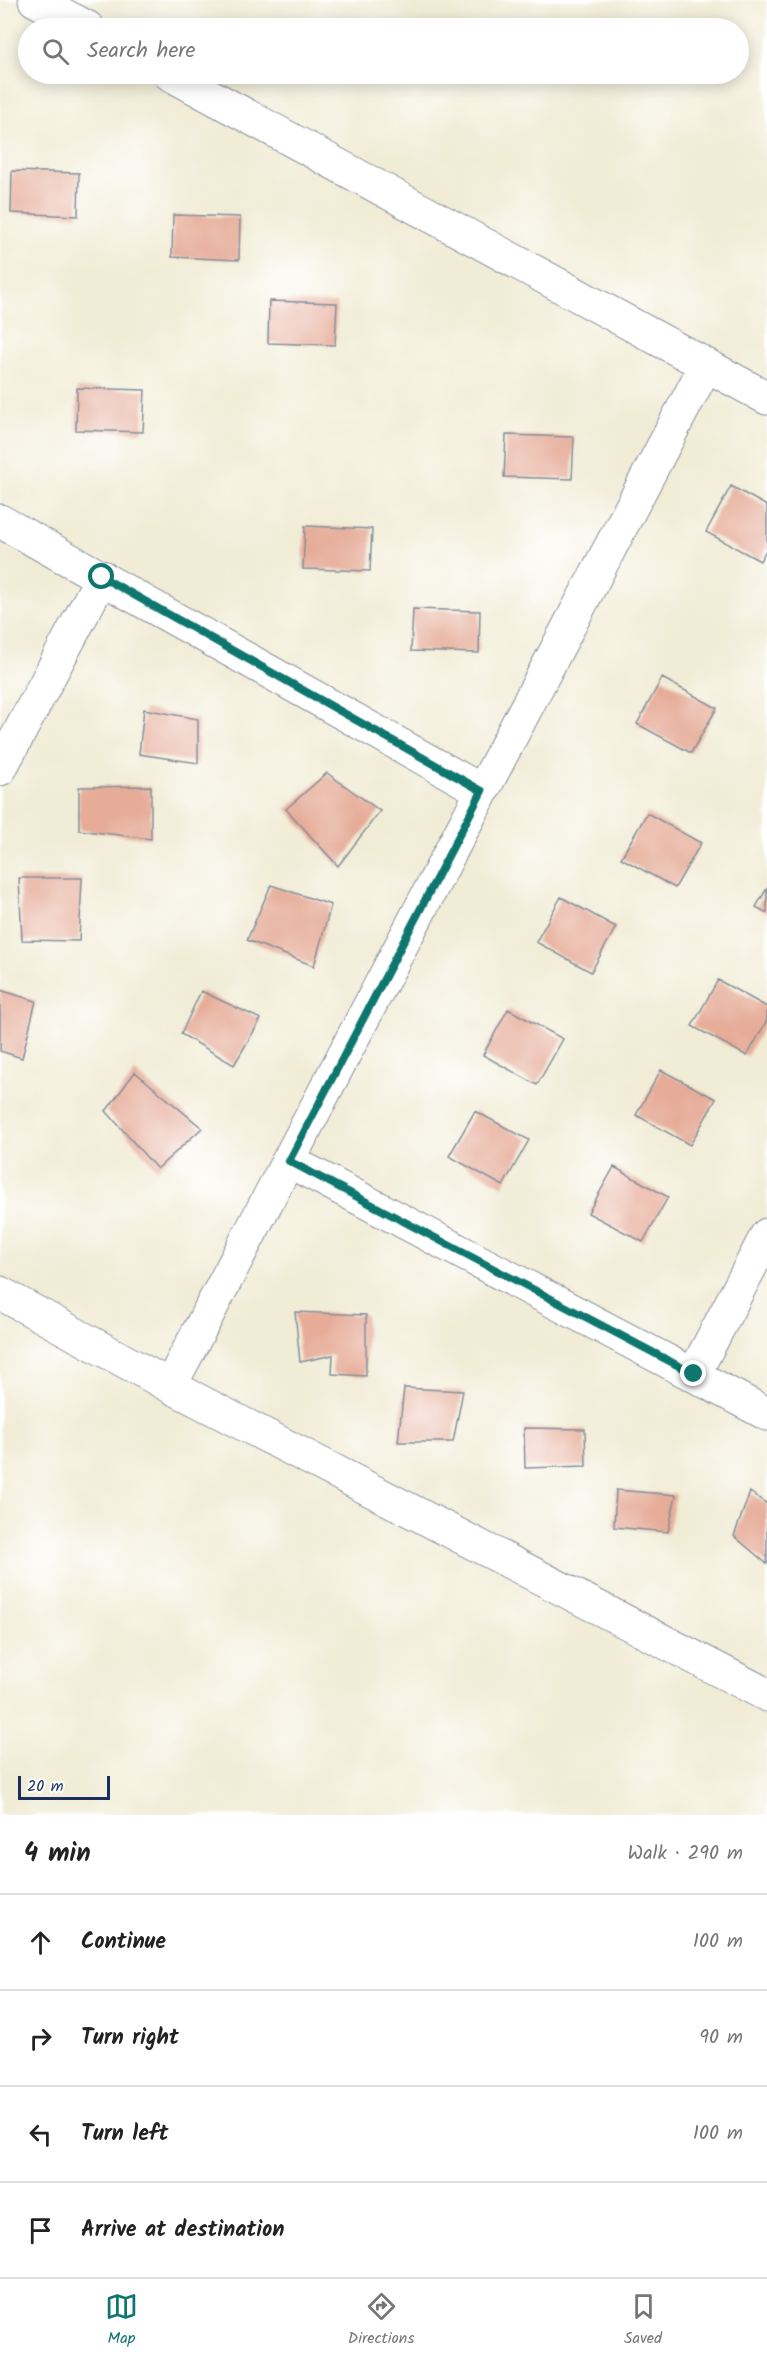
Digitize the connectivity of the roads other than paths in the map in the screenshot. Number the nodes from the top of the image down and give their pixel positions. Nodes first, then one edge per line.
1 (35, 0) edge
2 (69, 18) edge
3 (188, 84) edge
4 (706, 365) junction
5 (767, 398) edge
6 (0, 521) edge
7 (102, 577) junction
8 (0, 769) edge
9 (482, 791) junction
10 (289, 1161) junction
11 (767, 1235) edge
12 (0, 1293) edge
13 (694, 1374) junction
14 (170, 1386) junction
15 (767, 1414) edge
16 (767, 1695) edge

1 - 2 street
3 - 4 street
4 - 5 street
4 - 9 street
6 - 7 street
7 - 8 street
7 - 9 street
9 - 10 street
10 - 13 street
10 - 14 street
11 - 13 street
12 - 14 street
13 - 15 street
14 - 16 street

